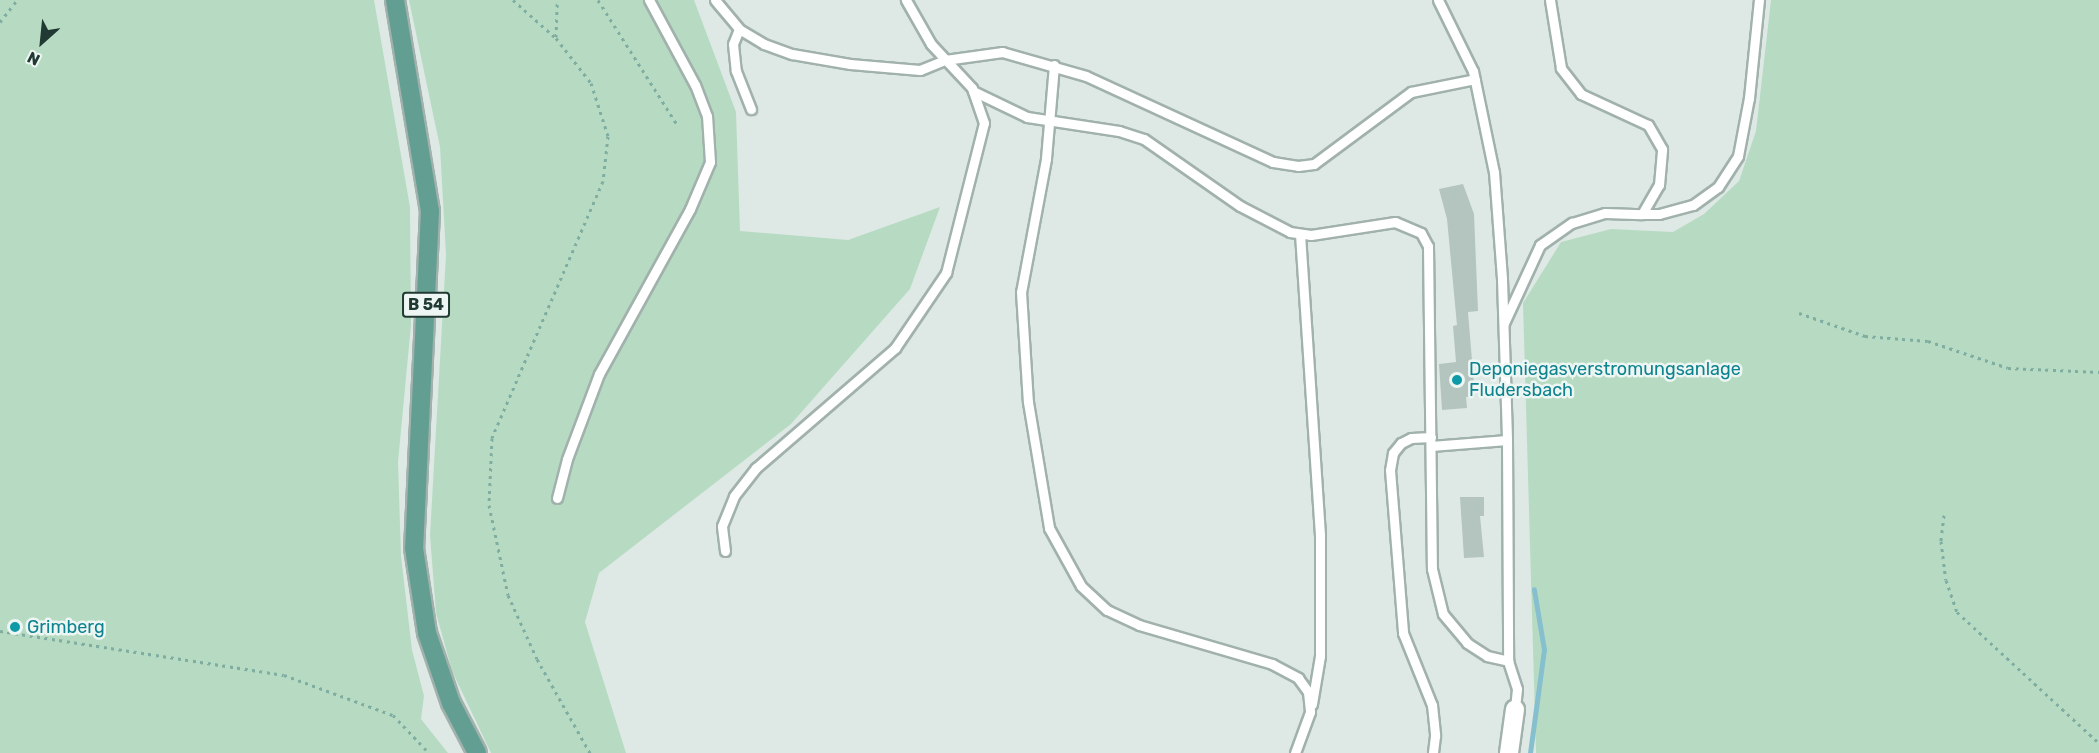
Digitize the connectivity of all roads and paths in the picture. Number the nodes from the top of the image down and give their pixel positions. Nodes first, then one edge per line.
1 (17, 0) edge
2 (395, 0) edge
3 (513, 0) edge
4 (557, 0) edge
5 (598, 0) edge
6 (649, 0) edge
7 (715, 0) edge
8 (906, 0) edge
9 (1438, 0) edge
10 (1550, 0) edge
11 (1759, 0) edge
12 (0, 22) edge
13 (739, 29) junction
14 (556, 38) junction
15 (945, 60) junction
16 (1054, 65) junction
17 (1475, 79) junction
18 (974, 91) junction
19 (751, 109) dead end
20 (1051, 122) junction
21 (676, 123) dead end
22 (1642, 213) junction
23 (1300, 234) junction
24 (1799, 313) dead end
25 (1503, 326) junction
26 (2099, 372) edge
27 (1507, 440) junction
28 (1431, 442) junction
29 (557, 498) dead end
30 (1944, 515) dead end
31 (725, 551) dead end
32 (0, 632) edge
33 (1508, 661) junction
34 (1515, 709) joint
35 (1310, 712) junction
36 (2099, 743) edge
37 (429, 753) edge
38 (477, 753) edge
39 (590, 753) edge
40 (1295, 753) edge
41 (1433, 753) edge
42 (1509, 753) edge

1 - 12 path
2 - 38 main road, B 54
3 - 14 path
4 - 14 path
5 - 21 path
6 - 29 lane
7 - 13 lane
8 - 15 lane
9 - 17 lane
10 - 22 lane
11 - 22 lane
13 - 15 lane
13 - 19 lane
14 - 39 path
15 - 16 lane
15 - 18 lane
16 - 17 lane
16 - 20 lane
17 - 25 lane
18 - 20 lane
18 - 31 lane
20 - 23 lane
20 - 35 lane
22 - 25 lane
23 - 28 lane
23 - 35 lane
24 - 26 path
25 - 27 lane
27 - 28 lane
27 - 33 lane
28 - 33 lane
28 - 41 lane
30 - 36 path
32 - 37 path
33 - 34 lane
34 - 42 street
35 - 40 lane

